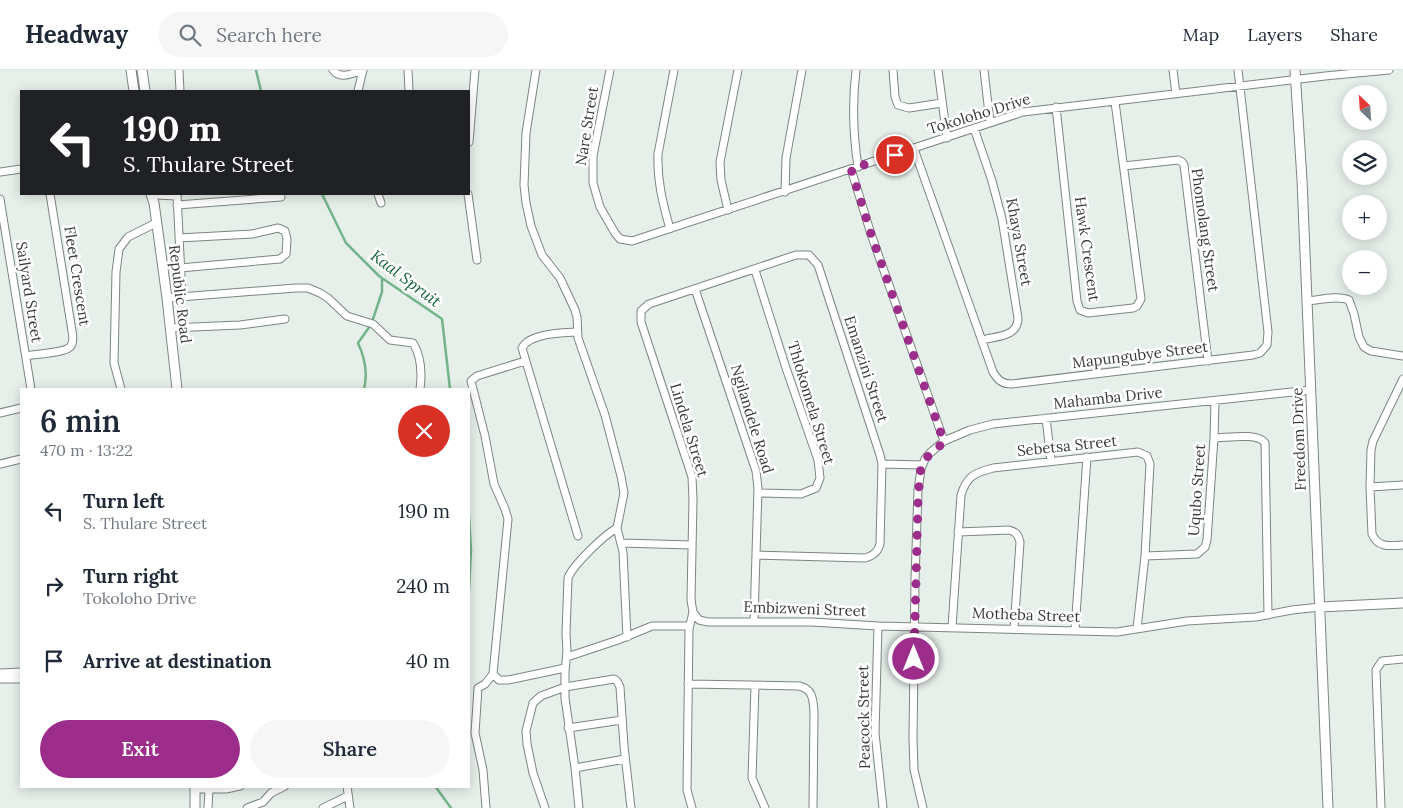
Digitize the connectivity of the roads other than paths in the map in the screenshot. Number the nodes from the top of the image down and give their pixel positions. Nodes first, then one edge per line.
1 (131, 70) edge
2 (142, 70) edge
3 (179, 70) edge
4 (333, 70) edge
5 (361, 70) edge
6 (408, 70) edge
7 (475, 70) edge
8 (536, 70) edge
9 (610, 70) edge
10 (674, 70) edge
11 (738, 70) edge
12 (802, 70) edge
13 (856, 70) edge
14 (894, 70) edge
15 (938, 70) edge
16 (984, 70) edge
17 (1173, 70) edge
18 (1238, 70) edge
19 (1295, 70) edge
20 (1388, 70) edge
21 (1324, 73) edge
22 (1296, 80) junction
23 (1240, 86) junction
24 (134, 90) edge
25 (145, 90) edge
26 (180, 90) edge
27 (358, 90) edge
28 (409, 90) edge
29 (1176, 94) junction
30 (1115, 102) junction
31 (942, 103) junction
32 (1056, 107) junction
33 (990, 122) junction
34 (974, 128) junction
35 (470, 130) edge
36 (947, 138) junction
37 (914, 149) junction
38 (1124, 166) junction
39 (854, 168) junction
40 (20, 169) edge
41 (0, 172) edge
42 (784, 192) junction
43 (50, 195) edge
44 (177, 195) edge
45 (378, 195) edge
46 (468, 195) edge
47 (154, 196) edge
48 (281, 197) dead end
49 (0, 199) edge
50 (381, 203) dead end
51 (177, 205) junction
52 (728, 210) junction
53 (156, 223) junction
54 (670, 229) junction
55 (178, 238) junction
56 (620, 239) joint
57 (477, 260) dead end
58 (180, 268) junction
59 (755, 270) junction
60 (695, 289) junction
61 (182, 297) junction
62 (167, 298) junction
63 (1307, 301) junction
64 (640, 311) joint
65 (285, 319) dead end
66 (170, 328) junction
67 (577, 332) junction
68 (982, 340) junction
69 (26, 356) junction
70 (1403, 356) edge
71 (525, 360) junction
72 (1208, 361) junction
73 (1403, 379) edge
74 (31, 388) edge
75 (121, 388) edge
76 (177, 388) edge
77 (420, 388) edge
78 (1310, 390) junction
79 (1215, 401) junction
80 (20, 408) edge
81 (0, 413) edge
82 (1046, 418) junction
83 (1214, 438) junction
84 (944, 442) junction
85 (1087, 458) junction
86 (20, 459) edge
87 (1051, 460) junction
88 (0, 464) edge
89 (882, 464) junction
90 (922, 465) junction
91 (1403, 486) edge
92 (1370, 487) junction
93 (758, 493) junction
94 (617, 528) junction
95 (958, 532) junction
96 (578, 536) dead end
97 (621, 543) junction
98 (692, 545) junction
99 (1403, 546) edge
100 (756, 555) junction
101 (1145, 556) junction
102 (1403, 603) edge
103 (1320, 607) junction
104 (1268, 614) junction
105 (694, 615) junction
106 (754, 620) junction
107 (689, 626) junction
108 (878, 626) junction
109 (914, 626) junction
110 (952, 627) junction
111 (1014, 629) junction
112 (1137, 629) junction
113 (1075, 630) junction
114 (627, 637) junction
115 (567, 657) junction
116 (1403, 659) edge
117 (565, 668) junction
118 (20, 672) edge
119 (0, 673) edge
120 (493, 674) junction
121 (0, 679) edge
122 (20, 679) edge
123 (688, 684) junction
124 (755, 686) junction
125 (565, 687) junction
126 (622, 720) junction
127 (568, 728) junction
128 (625, 759) junction
129 (575, 768) junction
130 (195, 788) edge
131 (231, 788) edge
132 (281, 788) edge
133 (347, 788) edge
134 (209, 789) junction
135 (348, 796) junction
136 (195, 808) edge
137 (208, 808) edge
138 (247, 808) edge
139 (323, 808) edge
140 (350, 808) edge
141 (486, 808) edge
142 (545, 808) edge
143 (579, 808) edge
144 (631, 808) edge
145 (692, 808) edge
146 (765, 808) edge
147 (813, 808) edge
148 (883, 808) edge
149 (923, 808) edge
150 (1328, 808) edge
151 (1380, 808) edge

1 - 24 street
2 - 25 street
3 - 26 street
4 - 5 street
5 - 27 street
6 - 28 street
7 - 35 street
8 - 67 street
9 - 56 street, Nare Street
10 - 54 street
11 - 52 street
12 - 42 street
13 - 39 street
14 - 31 street
15 - 31 street
16 - 33 street
17 - 29 street
18 - 23 street
19 - 22 street, Freedom Drive
20 - 21 street, Tokoloho Drive
21 - 22 street, Tokoloho Drive
22 - 23 street, Tokoloho Drive
22 - 63 street, Freedom Drive
23 - 29 street, Tokoloho Drive
23 - 72 street, Mapungubye Street
29 - 30 street, Tokoloho Drive
30 - 32 street, Tokoloho Drive
30 - 38 street, Hawk Crescent
31 - 36 street
32 - 33 street, Tokoloho Drive
32 - 38 street, Hawk Crescent
33 - 34 street, Tokoloho Drive
34 - 36 street, Tokoloho Drive
34 - 68 street, Khaya Street
36 - 37 street, Tokoloho Drive
37 - 39 street, Tokoloho Drive
37 - 68 street, Mapungubye Street
38 - 72 street, Phomolang Street
39 - 42 street, Tokoloho Drive
39 - 84 street
40 - 41 street
42 - 52 street, Tokoloho Drive
43 - 69 street, Fleet Crescent
44 - 47 street
44 - 51 street
45 - 50 street
46 - 57 street
47 - 53 street, Republic Road
48 - 51 street
49 - 69 street, Sailyard Street
51 - 55 street
52 - 54 street, Tokoloho Drive
53 - 62 street, Republic Road
53 - 75 street
54 - 56 street, Tokoloho Drive
55 - 58 street
55 - 58 street
58 - 61 street
59 - 60 street, Emanzini Street
59 - 89 street, Emanzini Street
59 - 93 street, Thlokomela Street
60 - 64 street, Emanzini Street
60 - 93 street, Ngilandele Road
61 - 62 street
61 - 77 street
62 - 66 street, Republic Road
63 - 70 street
63 - 78 street, Freedom Drive
64 - 98 street, Lindela Street
65 - 66 street
66 - 76 street, Republic Road
67 - 71 street
67 - 94 street
68 - 72 street, Mapungubye Street
69 - 74 street, Sailyard Street
71 - 96 street
71 - 120 street
73 - 92 street
78 - 79 street, Mahamba Drive
78 - 103 street, Freedom Drive
79 - 82 street, Mahamba Drive
79 - 83 street, Uqubo Street
80 - 81 street
82 - 84 street, Mahamba Drive
82 - 87 street
83 - 101 street, Uqubo Street
83 - 104 street
84 - 90 street, Mahamba Drive
85 - 87 street, Sebetsa Street
85 - 101 street, Sebetsa Street
85 - 113 street
86 - 88 street
87 - 95 street, Sebetsa Street
89 - 90 street
89 - 100 street, Emanzini Street
90 - 109 street
91 - 92 street
92 - 99 street
93 - 100 street, Ngilandele Road
94 - 97 street
94 - 115 street
95 - 110 street, Sebetsa Street
95 - 111 street
97 - 98 street
97 - 114 street
98 - 105 street, Lindela Street
100 - 106 street, Ngilandele Road
101 - 112 street, Sebetsa Street
102 - 103 street
103 - 104 street, Motheba Street
103 - 150 street, Freedom Drive
104 - 112 street, Motheba Street
105 - 106 street, Embizweni Street
105 - 107 street
106 - 108 street, Embizweni Street
107 - 114 street
107 - 123 street
108 - 109 street, Embizweni Street
108 - 148 street, Peacock Street
109 - 110 street, Motheba Street
109 - 149 street
110 - 111 street, Motheba Street
111 - 113 street, Motheba Street
112 - 113 street, Motheba Street
114 - 115 street
115 - 117 street
116 - 151 street
117 - 120 street
117 - 125 street
118 - 119 street
120 - 141 street
121 - 122 street
123 - 124 street
123 - 145 street
124 - 146 street
124 - 147 street
125 - 126 street
125 - 127 street
125 - 142 street
126 - 127 street
126 - 128 street
127 - 129 street
128 - 129 street
128 - 144 street
129 - 143 street
130 - 134 street
130 - 136 street
131 - 134 street
132 - 138 street
133 - 135 street
134 - 137 street
135 - 139 street
135 - 140 street

